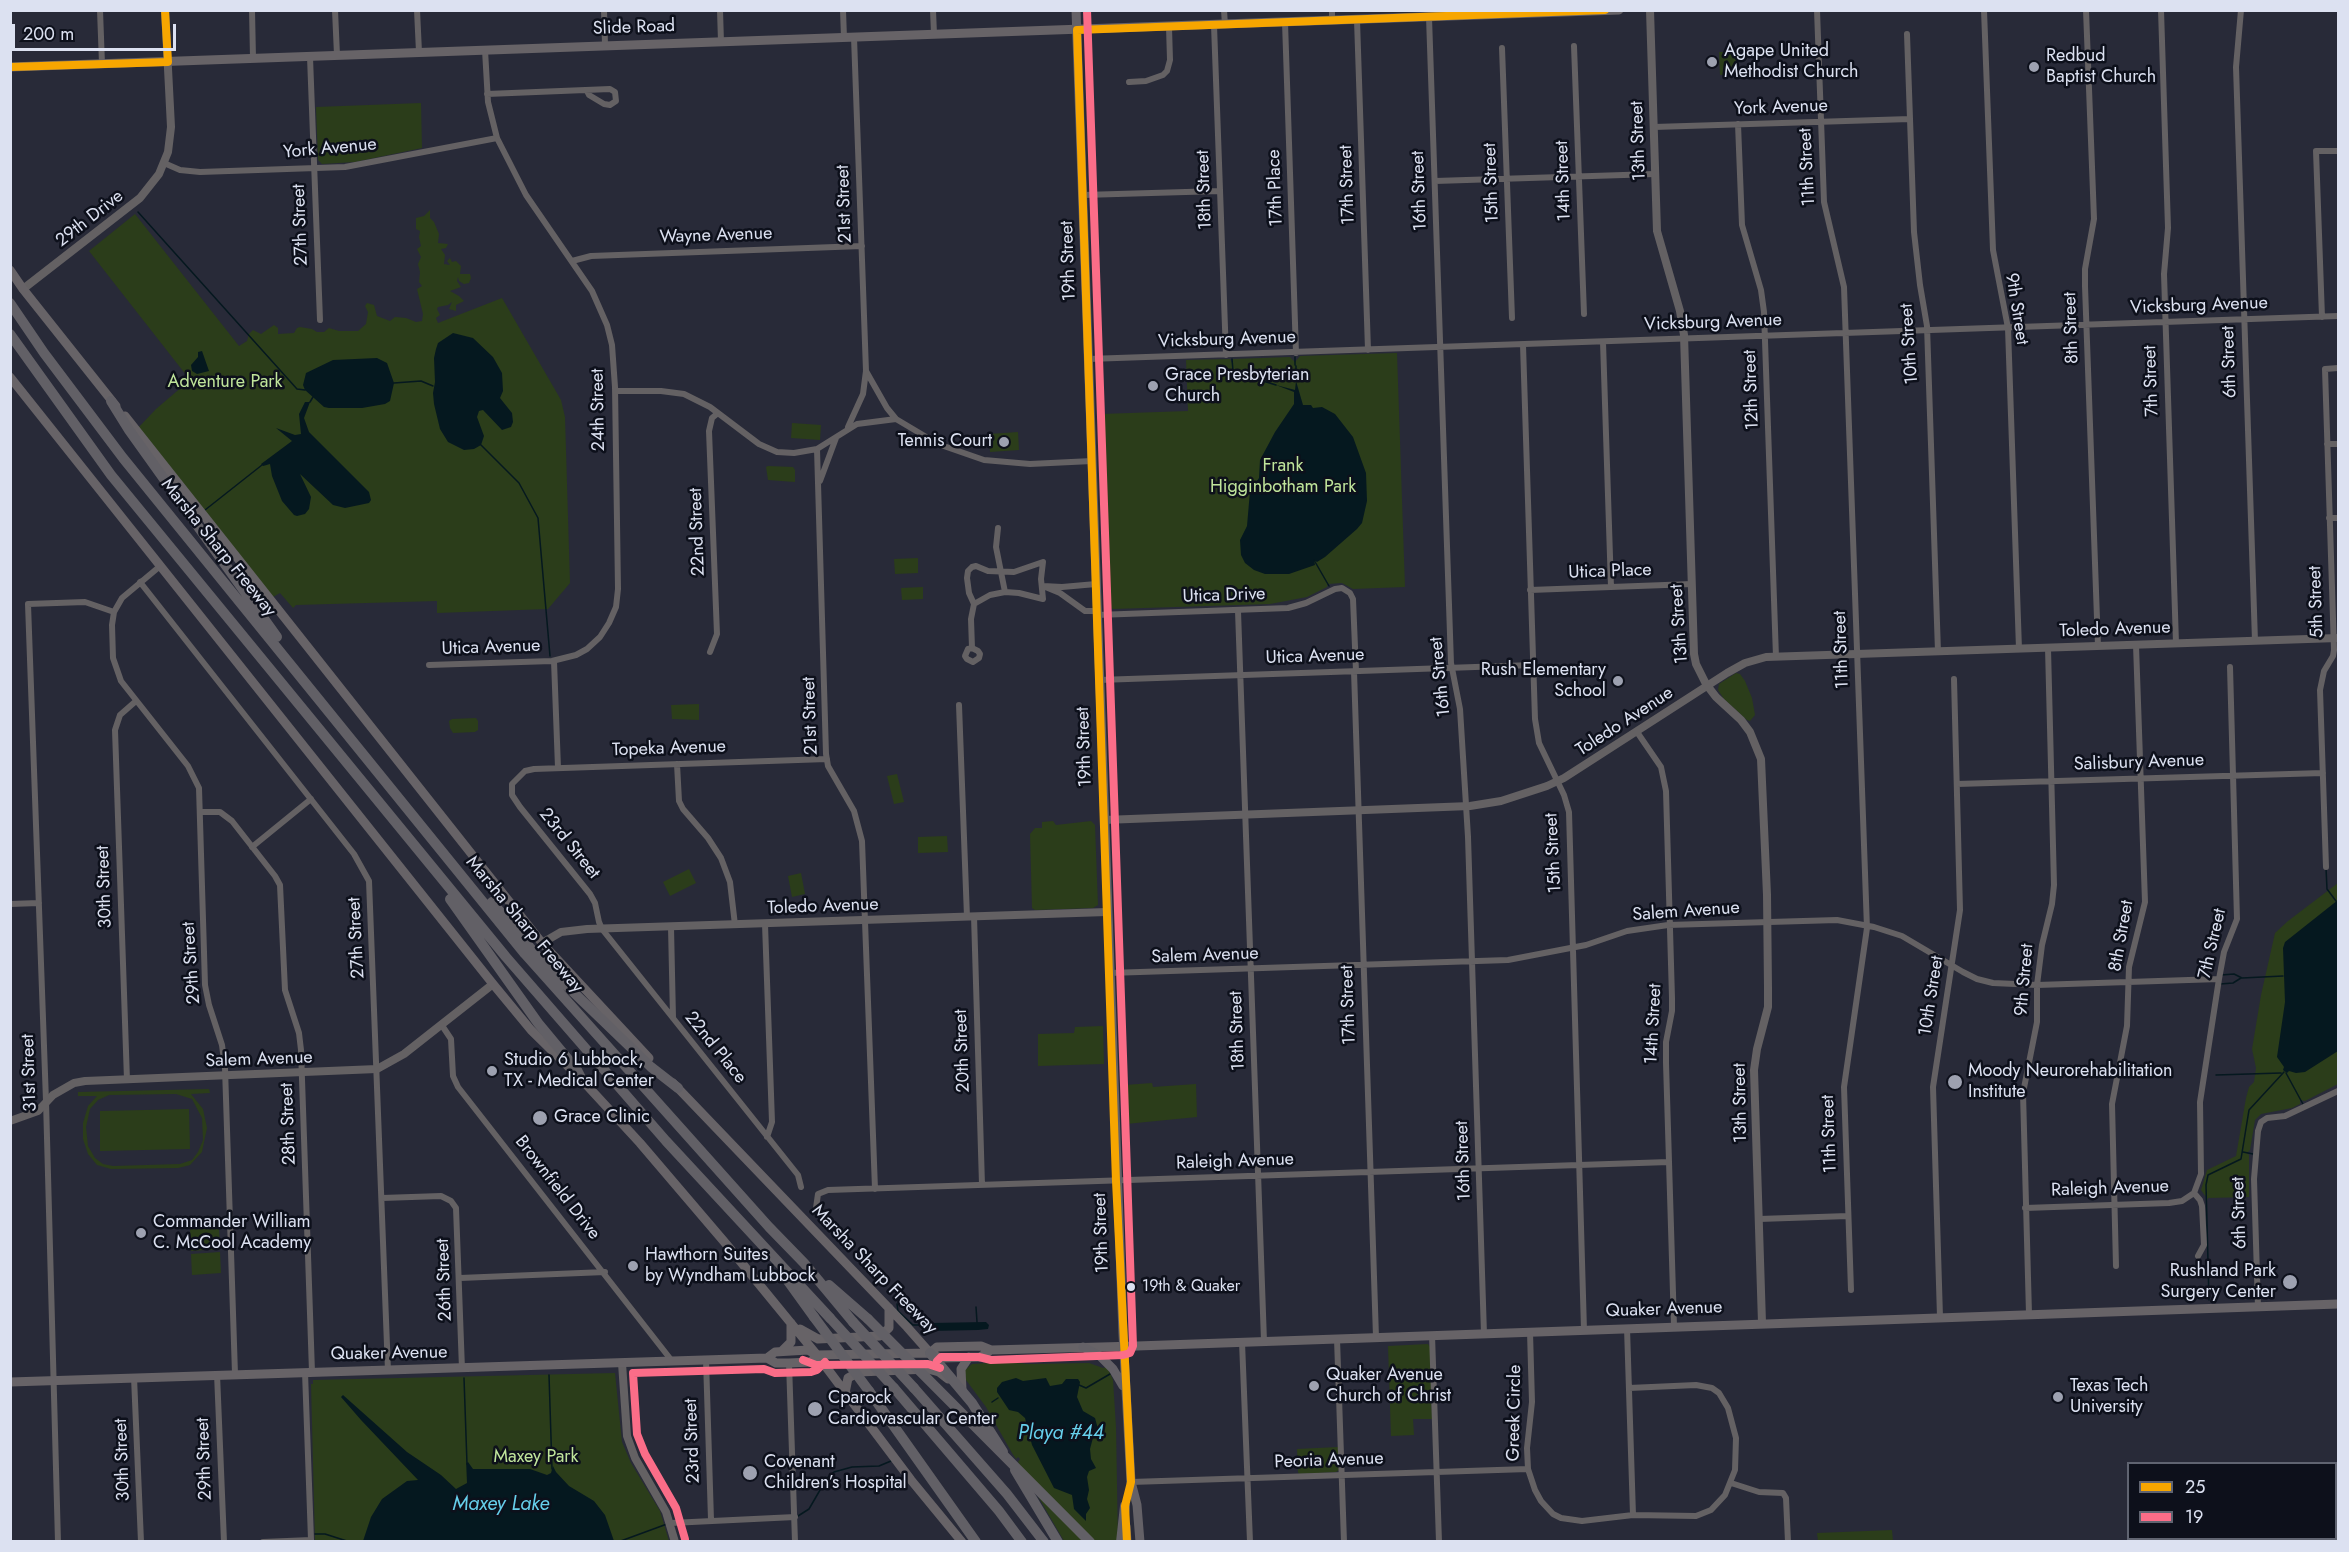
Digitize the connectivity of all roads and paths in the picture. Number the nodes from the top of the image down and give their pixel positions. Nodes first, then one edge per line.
1 (100, 10) edge
2 (165, 10) edge
3 (252, 10) edge
4 (335, 10) edge
5 (417, 10) edge
6 (604, 10) edge
7 (720, 10) edge
8 (843, 10) edge
9 (933, 10) edge
10 (1077, 10) edge
11 (1224, 10) edge
12 (1619, 10) edge
13 (1650, 10) edge
14 (1817, 10) edge
15 (1984, 10) edge
16 (2086, 10) edge
17 (2161, 10) edge
18 (2241, 10) edge
19 (1489, 13) edge
20 (1332, 16) edge
21 (1429, 17) junction
22 (1357, 20) junction
23 (1285, 22) junction
24 (1225, 24) junction
25 (1214, 25) junction
26 (1169, 27) junction
27 (1077, 30) junction
28 (934, 34) junction
29 (1907, 34) dead end
30 (854, 37) junction
31 (844, 38) junction
32 (721, 42) junction
33 (605, 45) junction
34 (1574, 46) dead end
35 (1502, 48) dead end
36 (485, 50) junction
37 (418, 52) junction
38 (337, 55) junction
39 (310, 57) junction
40 (253, 58) junction
41 (168, 62) junction
42 (102, 64) junction
43 (10, 68) edge
44 (1129, 82) dead end
45 (586, 91) dead end
46 (487, 94) junction
47 (1910, 119) junction
48 (1821, 122) junction
49 (1738, 124) junction
50 (1654, 127) junction
51 (497, 138) junction
52 (2338, 150) edge
53 (165, 163) junction
54 (315, 168) junction
55 (1655, 174) junction
56 (1579, 176) junction
57 (1507, 179) junction
58 (1435, 181) junction
59 (1220, 191) junction
60 (1083, 195) junction
61 (862, 246) junction
62 (572, 261) junction
63 (10, 270) edge
64 (23, 289) junction
65 (10, 303) edge
66 (1584, 314) dead end
67 (2338, 316) edge
68 (2322, 317) junction
69 (1512, 318) dead end
70 (320, 320) dead end
71 (2244, 320) junction
72 (2165, 322) junction
73 (2087, 325) junction
74 (2007, 328) junction
75 (1927, 330) junction
76 (1846, 333) junction
77 (10, 334) edge
78 (1765, 336) junction
79 (1684, 339) junction
80 (10, 341) edge
81 (1603, 342) junction
82 (1523, 345) junction
83 (1441, 348) junction
84 (1368, 350) junction
85 (1296, 352) junction
86 (1226, 355) junction
87 (1088, 359) junction
88 (31, 365) junction
89 (2338, 368) edge
90 (866, 370) junction
91 (10, 377) edge
92 (615, 391) junction
93 (111, 401) junction
94 (718, 413) junction
95 (896, 419) junction
96 (846, 430) junction
97 (836, 438) junction
98 (2327, 444) junction
99 (2338, 444) edge
100 (817, 449) junction
101 (1092, 461) junction
102 (818, 487) junction
103 (2329, 518) junction
104 (2338, 518) edge
105 (999, 528) dead end
106 (159, 567) junction
107 (1002, 572) junction
108 (140, 582) junction
109 (1096, 584) junction
110 (1692, 584) junction
111 (1043, 586) junction
112 (1611, 587) junction
113 (1530, 590) junction
114 (1347, 591) joint
115 (1005, 592) junction
116 (2335, 592) edge
117 (974, 604) junction
118 (1238, 611) junction
119 (114, 612) junction
120 (1097, 613) junction
121 (2336, 638) edge
122 (2255, 641) junction
123 (2176, 643) junction
124 (2136, 645) junction
125 (2098, 646) junction
126 (972, 648) dead end
127 (2048, 648) junction
128 (2019, 649) junction
129 (710, 652) dead end
130 (1938, 652) junction
131 (1857, 654) junction
132 (1776, 657) junction
133 (289, 661) junction
134 (554, 661) junction
135 (429, 665) dead end
136 (1533, 665) junction
137 (2230, 667) dead end
138 (1452, 668) junction
139 (1355, 671) junction
140 (1241, 675) junction
141 (1954, 679) dead end
142 (1099, 680) junction
143 (1707, 686) junction
144 (136, 701) junction
145 (959, 705) dead end
146 (1637, 732) junction
147 (827, 759) junction
148 (677, 764) junction
149 (558, 768) junction
150 (2323, 772) junction
151 (2233, 776) junction
152 (2140, 779) junction
153 (515, 780) joint
154 (2051, 781) junction
155 (1557, 782) junction
156 (1957, 784) junction
157 (311, 799) junction
158 (1465, 807) junction
159 (1358, 811) junction
160 (200, 812) junction
161 (1246, 815) junction
162 (1104, 819) junction
163 (400, 828) junction
164 (252, 847) junction
165 (2326, 867) dead end
166 (456, 870) junction
167 (39, 903) junction
168 (10, 904) edge
169 (1107, 912) junction
170 (970, 916) junction
171 (866, 920) junction
172 (1768, 922) junction
173 (765, 924) junction
174 (735, 925) junction
175 (1670, 925) junction
176 (1867, 925) junction
177 (670, 927) junction
178 (602, 929) junction
179 (542, 943) junction
180 (1574, 948) junction
181 (1472, 962) junction
182 (1363, 965) junction
183 (1952, 965) junction
184 (1251, 970) junction
185 (1109, 973) junction
186 (2218, 979) junction
187 (2129, 982) junction
188 (493, 984) junction
189 (2037, 985) junction
190 (673, 1019) junction
191 (441, 1024) junction
192 (377, 1069) junction
193 (302, 1073) junction
194 (225, 1076) junction
195 (127, 1080) junction
196 (582, 1080) junction
197 (678, 1088) junction
198 (2338, 1091) edge
199 (46, 1101) junction
200 (10, 1121) edge
201 (767, 1137) junction
202 (1669, 1162) junction
203 (1578, 1165) junction
204 (1479, 1168) junction
205 (1370, 1172) junction
206 (1258, 1176) junction
207 (1116, 1181) junction
208 (982, 1185) junction
209 (801, 1187) dead end
210 (875, 1189) junction
211 (2194, 1193) junction
212 (382, 1198) junction
213 (2114, 1205) junction
214 (816, 1208) dead end
215 (2025, 1208) junction
216 (1848, 1216) junction
217 (1759, 1219) junction
218 (764, 1246) junction
219 (2198, 1256) dead end
220 (804, 1263) junction
221 (2116, 1266) dead end
222 (605, 1272) junction
223 (460, 1278) junction
224 (1851, 1290) dead end
225 (2338, 1304) edge
226 (2259, 1307) junction
227 (889, 1308) junction
228 (2029, 1314) junction
229 (1940, 1317) junction
230 (790, 1323) junction
231 (1762, 1323) junction
232 (1674, 1326) junction
233 (1627, 1328) junction
234 (1584, 1330) junction
235 (1530, 1332) junction
236 (1484, 1334) junction
237 (1432, 1335) junction
238 (1376, 1337) junction
239 (1337, 1339) junction
240 (1264, 1341) junction
241 (1242, 1342) junction
242 (1123, 1345) junction
243 (1083, 1347) junction
244 (990, 1350) junction
245 (782, 1351) junction
246 (930, 1353) junction
247 (817, 1355) junction
248 (969, 1357) junction
249 (767, 1358) junction
250 (706, 1360) junction
251 (673, 1362) junction
252 (622, 1363) junction
253 (789, 1363) junction
254 (462, 1369) junction
255 (388, 1371) junction
256 (308, 1372) junction
257 (217, 1374) junction
258 (235, 1374) junction
259 (135, 1377) junction
260 (55, 1380) junction
261 (10, 1382) edge
262 (1629, 1388) junction
263 (962, 1390) junction
264 (1126, 1392) junction
265 (845, 1393) junction
266 (1528, 1468) junction
267 (1437, 1472) junction
268 (1342, 1476) junction
269 (1247, 1479) junction
270 (1131, 1482) junction
271 (1731, 1483) junction
272 (1125, 1506) junction
273 (1633, 1515) junction
274 (795, 1517) junction
275 (711, 1520) junction
276 (670, 1523) junction
277 (1140, 1538) edge
278 (58, 1542) edge
279 (141, 1542) edge
280 (224, 1542) edge
281 (263, 1542) edge
282 (675, 1542) edge
283 (795, 1542) edge
284 (962, 1542) edge
285 (976, 1542) edge
286 (1022, 1542) edge
287 (1044, 1542) edge
288 (1058, 1542) edge
289 (1090, 1542) edge
290 (1121, 1542) edge
291 (1127, 1542) edge
292 (1250, 1542) edge
293 (1344, 1542) edge
294 (1439, 1542) edge
295 (1788, 1542) edge

1 - 42 street
2 - 41 street
3 - 40 street
4 - 38 street
5 - 37 street
6 - 33 street
7 - 32 street
8 - 31 street
9 - 28 street
10 - 27 main road, 19th Street
11 - 24 street
12 - 19 main road, Slide Road
13 - 50 street, 13th Street
14 - 48 street, 11th Street
15 - 74 street, 9th Street
16 - 73 street, 8th Street
17 - 72 street, 7th Street
18 - 71 street, 6th Street
19 - 21 main road, Slide Road
20 - 22 main road, Slide Road
20 - 23 main road, Slide Road
21 - 22 main road, Slide Road
21 - 58 street, 16th Street
22 - 84 street, 17th Street
23 - 24 main road, Slide Road
23 - 85 street, 17th Place
24 - 25 main road, Slide Road
25 - 26 main road, Slide Road
25 - 59 street, 18th Street
26 - 27 main road, Slide Road
26 - 44 street
27 - 28 main road, Slide Road
27 - 60 main road, 19th Street
28 - 30 main road, Slide Road
29 - 47 street, 10th Street
30 - 31 main road, Slide Road
30 - 61 street, 21st Street
31 - 32 main road, Slide Road
32 - 33 main road, Slide Road
33 - 36 main road, Slide Road
34 - 56 street, 14th Street
35 - 57 street, 15th Street
36 - 37 main road, Slide Road
36 - 46 street, 24th Street
37 - 38 main road, Slide Road
38 - 39 main road, Slide Road
39 - 40 main road, Slide Road
39 - 54 street, 27th Street
40 - 41 main road, Slide Road
41 - 42 main road, Slide Road
41 - 53 street
42 - 43 main road, Slide Road
45 - 46 street
46 - 51 street, 24th Street
47 - 48 street, York Avenue
47 - 75 street, 10th Street
48 - 49 street, York Avenue
48 - 76 street, 11th Street
49 - 50 street, York Avenue
49 - 78 street, 12th Street
50 - 55 street, 13th Street
51 - 54 street, York Avenue
51 - 62 street, 24th Street
52 - 68 street
53 - 54 street, York Avenue
53 - 64 street, 29th Drive
54 - 70 street, 27th Street
55 - 56 street
55 - 79 street, 13th Street
56 - 57 street
56 - 66 street, 14th Street
57 - 58 street
57 - 69 street, 15th Street
58 - 83 street, 16th Street
59 - 60 street
59 - 86 street, 18th Street
60 - 87 main road, 19th Street
61 - 62 street, Wayne Avenue
61 - 90 street, 21st Street
62 - 92 street, 24th Street
63 - 64 main road, Marsha Sharp Freeway
64 - 93 main road, Marsha Sharp Freeway
65 - 133 highway, Marsha Sharp Freeway
67 - 68 street, Vicksburg Avenue
68 - 71 street, Vicksburg Avenue
71 - 72 street, Vicksburg Avenue
71 - 122 street, 6th Street
72 - 73 street, Vicksburg Avenue
72 - 123 street, 7th Street
73 - 74 street, Vicksburg Avenue
73 - 125 street, 8th Street
74 - 75 street, Vicksburg Avenue
74 - 128 street, 9th Street
75 - 76 street, Vicksburg Avenue
75 - 130 street, 10th Street
76 - 78 street, Vicksburg Avenue
76 - 131 street, 11th Street
77 - 88 highway, Marsha Sharp Freeway
78 - 79 street, Vicksburg Avenue
78 - 132 street, 12th Street
79 - 81 street, Vicksburg Avenue
79 - 110 street, 13th Street
80 - 88 highway
81 - 82 street, Vicksburg Avenue
81 - 112 street
82 - 83 street, Vicksburg Avenue
82 - 113 street, 15th Street
83 - 84 street, Vicksburg Avenue
83 - 138 street, 16th Street
84 - 85 street, Vicksburg Avenue
85 - 86 street, Vicksburg Avenue
86 - 87 street, Vicksburg Avenue
87 - 101 main road, 19th Street
88 - 163 highway, Marsha Sharp Freeway
89 - 98 street, 5th Street
90 - 95 street, 21st Street
90 - 96 street, 21st Street
91 - 106 main road
92 - 94 street
92 - 134 street, 24th Street
93 - 133 highway
93 - 179 main road, Marsha Sharp Freeway
94 - 100 street
94 - 129 street, 22nd Street
95 - 96 street
95 - 101 street
96 - 97 street
97 - 100 street
97 - 102 street
98 - 99 street
98 - 103 street, 5th Street
100 - 102 street, 21st Street
101 - 109 main road, 19th Street
102 - 147 street, 21st Street
103 - 104 street
103 - 116 street, 5th Street
105 - 107 street
106 - 108 street
106 - 188 main road
107 - 111 street
107 - 115 street
107 - 117 street
108 - 119 street
108 - 157 street, 27th Street
109 - 111 street
109 - 120 main road, 19th Street
110 - 112 street, Utica Place
110 - 143 street, 13th Street
111 - 115 street
111 - 120 street
112 - 113 street, Utica Place
113 - 136 street, 15th Street
114 - 118 street, Utica Drive
114 - 139 street, 17th Street
115 - 117 street
116 - 121 street, 5th Street
117 - 126 street
118 - 120 street, Utica Drive
118 - 140 street, 18th Street
119 - 144 street, 29th Street
119 - 167 street, 31st Street
120 - 142 main road, 19th Street
121 - 122 street, Toledo Avenue
121 - 150 street, 5th Street
122 - 123 street, Toledo Avenue
123 - 124 street, Toledo Avenue
124 - 125 street, Toledo Avenue
124 - 152 street, 8th Street
125 - 127 street, Toledo Avenue
127 - 128 street, Toledo Avenue
127 - 154 street, 9th Street
128 - 130 street, Toledo Avenue
130 - 131 street, Toledo Avenue
131 - 132 street, Toledo Avenue
131 - 176 street, 11th Street
132 - 143 street, Toledo Avenue
133 - 166 highway, Marsha Sharp Freeway
134 - 135 street, Utica Avenue
134 - 149 street
136 - 138 street, Utica Avenue
136 - 155 street, 15th Street
137 - 151 street, 7th Street
138 - 139 street, Utica Avenue
138 - 158 street, 16th Street
139 - 140 street, Utica Avenue
139 - 159 street, 17th Street
140 - 142 street, Utica Avenue
140 - 161 street, 18th Street
141 - 156 street, 10th Street
142 - 162 main road, 19th Street
143 - 146 street, Toledo Avenue
143 - 172 street, 13th Street
144 - 160 street, 29th Street
144 - 195 street, 30th Street
145 - 170 street, 20th Street
146 - 155 street, Toledo Avenue
146 - 175 street, 14th Street
147 - 148 street, Topeka Avenue
147 - 171 street, 21st Street
148 - 149 street, Topeka Avenue
148 - 174 street
149 - 153 street, Topeka Avenue
150 - 151 street, Salisbury Avenue
150 - 165 street, 5th Street
151 - 152 street, Salisbury Avenue
151 - 186 street, 7th Street
152 - 154 street, Salisbury Avenue
152 - 187 street, 8th Street
153 - 178 street, 23rd Street
154 - 156 street, Salisbury Avenue
154 - 189 street, 9th Street
155 - 158 street, Toledo Avenue
155 - 180 street, 15th Street
156 - 183 street, 10th Street
157 - 164 street
157 - 192 street, 27th Street
158 - 159 street, Toledo Avenue
158 - 181 street, 16th Street
159 - 161 street, Toledo Avenue
159 - 182 street, 17th Street
160 - 164 street, 28th Street
160 - 194 street, 29th Street
161 - 162 street, Toledo Avenue
161 - 184 street, 18th Street
162 - 169 main road, 19th Street
163 - 196 highway
163 - 218 highway, Marsha Sharp Freeway
164 - 193 street, 28th Street
166 - 197 highway
166 - 220 highway, Marsha Sharp Freeway
167 - 168 street
167 - 199 street, 31st Street
169 - 170 street, Toledo Avenue
169 - 185 main road, 19th Street
170 - 171 street, Toledo Avenue
170 - 208 street, 20th Street
171 - 173 street, Toledo Avenue
171 - 210 street, 21st Street
172 - 175 street, Salem Avenue
172 - 176 street, Salem Avenue
172 - 217 street, 13th Street
173 - 174 street, Toledo Avenue
173 - 201 street
174 - 177 street, Toledo Avenue
175 - 180 street, Salem Avenue
175 - 202 street, 14th Street
176 - 183 street, Salem Avenue
176 - 216 street, 11th Street
177 - 178 street, Toledo Avenue
177 - 190 street
178 - 179 street, Toledo Avenue
178 - 190 street, 22nd Place
179 - 197 main road, Marsha Sharp Freeway
180 - 181 street, Salem Avenue
180 - 203 street, 15th Street
181 - 182 street, Salem Avenue
181 - 204 street, 16th Street
182 - 184 street, Salem Avenue
182 - 205 street, 17th Street
183 - 189 street, Salem Avenue
183 - 229 street, 10th Street
184 - 185 street, Salem Avenue
184 - 206 street, 18th Street
185 - 207 main road, 19th Street
186 - 187 street, Salem Avenue
186 - 211 street, 7th Street
187 - 189 street, Salem Avenue
187 - 213 street, 8th Street
188 - 191 street, Salem Avenue
188 - 196 main road
189 - 215 street, 9th Street
190 - 201 street, 22nd Place
191 - 192 street, Salem Avenue
191 - 222 street, Brownfield Drive
192 - 193 street, Salem Avenue
192 - 212 street, 27th Street
193 - 194 street, Salem Avenue
193 - 256 street, 28th Street
194 - 195 street, Salem Avenue
194 - 258 street, 29th Street
195 - 199 street, Salem Avenue
196 - 230 main road
197 - 227 main road, Marsha Sharp Freeway
198 - 226 street, 6th Street
199 - 200 street, Salem Avenue
199 - 260 street, 31st Street
201 - 209 street, 22nd Place
202 - 203 street, Raleigh Avenue
202 - 232 street, 14th Street
203 - 204 street, Raleigh Avenue
203 - 234 street, 15th Street
204 - 205 street, Raleigh Avenue
204 - 236 street, 16th Street
205 - 206 street, Raleigh Avenue
205 - 238 street, 17th Street
206 - 207 street, Raleigh Avenue
206 - 240 street, 18th Street
207 - 208 street, Raleigh Avenue
207 - 242 main road, 19th Street
208 - 210 street, Raleigh Avenue
210 - 214 street, Raleigh Avenue
211 - 213 street, Raleigh Avenue
211 - 219 street
212 - 223 street, 26th Street
212 - 255 street, 27th Street
213 - 215 street, Raleigh Avenue
213 - 221 street, 8th Street
215 - 228 street, 9th Street
216 - 217 street
216 - 224 street, 11th Street
217 - 231 street, 13th Street
218 - 285 highway, bridge
218 - 286 highway, Marsha Sharp Freeway, bridge
220 - 287 highway, Marsha Sharp Freeway, bridge
220 - 289 highway, bridge
222 - 223 street
222 - 251 street, Brownfield Drive
223 - 254 street, 26th Street
225 - 226 main road, Quaker Avenue
226 - 228 main road, Quaker Avenue
227 - 230 main road
227 - 246 main road, Marsha Sharp Freeway
228 - 229 main road, Quaker Avenue
229 - 231 main road, Quaker Avenue
230 - 245 main road
230 - 247 main road
231 - 232 main road, Quaker Avenue
232 - 233 main road, Quaker Avenue
233 - 234 main road, Quaker Avenue
233 - 262 street
234 - 235 main road, Quaker Avenue
235 - 236 main road, Quaker Avenue
235 - 266 street, Greek Circle
236 - 237 main road, Quaker Avenue
237 - 238 main road, Quaker Avenue
237 - 267 street
238 - 239 main road, Quaker Avenue
239 - 240 main road, Quaker Avenue
239 - 268 street
240 - 241 main road, Quaker Avenue
241 - 242 main road, Quaker Avenue
241 - 269 street
242 - 243 main road, Quaker Avenue
242 - 264 main road, 19th Street
243 - 244 main road, Quaker Avenue
243 - 264 main road
244 - 246 main road, Quaker Avenue
244 - 248 main road, Quaker Avenue
245 - 247 main road, Quaker Avenue
245 - 249 main road, Quaker Avenue
246 - 247 main road, Quaker Avenue
246 - 248 main road, Quaker Avenue
246 - 263 highway
247 - 253 main road, Quaker Avenue
247 - 265 main road
248 - 263 main road
249 - 250 main road, Quaker Avenue
249 - 253 main road, Quaker Avenue
250 - 251 main road, Quaker Avenue
250 - 275 street, 23rd Street
251 - 252 main road, Quaker Avenue
252 - 254 main road, Quaker Avenue
252 - 276 street
253 - 274 street
254 - 255 main road, Quaker Avenue
255 - 256 main road, Quaker Avenue
256 - 258 main road, Quaker Avenue
256 - 281 street, 28th Street
257 - 258 main road, Quaker Avenue
257 - 259 main road, Quaker Avenue
257 - 280 street, 29th Street
259 - 260 main road, Quaker Avenue
259 - 279 street, 30th Street
260 - 261 main road, Quaker Avenue
260 - 278 street, 31st Street
262 - 271 street, Greek Circle
262 - 273 street
263 - 265 main road
263 - 288 highway
264 - 270 main road, 19th Street
265 - 284 main road
266 - 267 street, Peoria Avenue
266 - 273 street, Greek Circle
267 - 268 street, Peoria Avenue
267 - 294 street
268 - 269 street, Peoria Avenue
268 - 293 street
269 - 270 street, Peoria Avenue
269 - 292 street
270 - 272 main road, 19th Street
270 - 277 main road, 19th Street
271 - 273 street, Greek Circle
271 - 295 street
272 - 290 highway
272 - 291 main road, 19th Street
274 - 275 street
274 - 283 street
275 - 276 street
276 - 282 street

